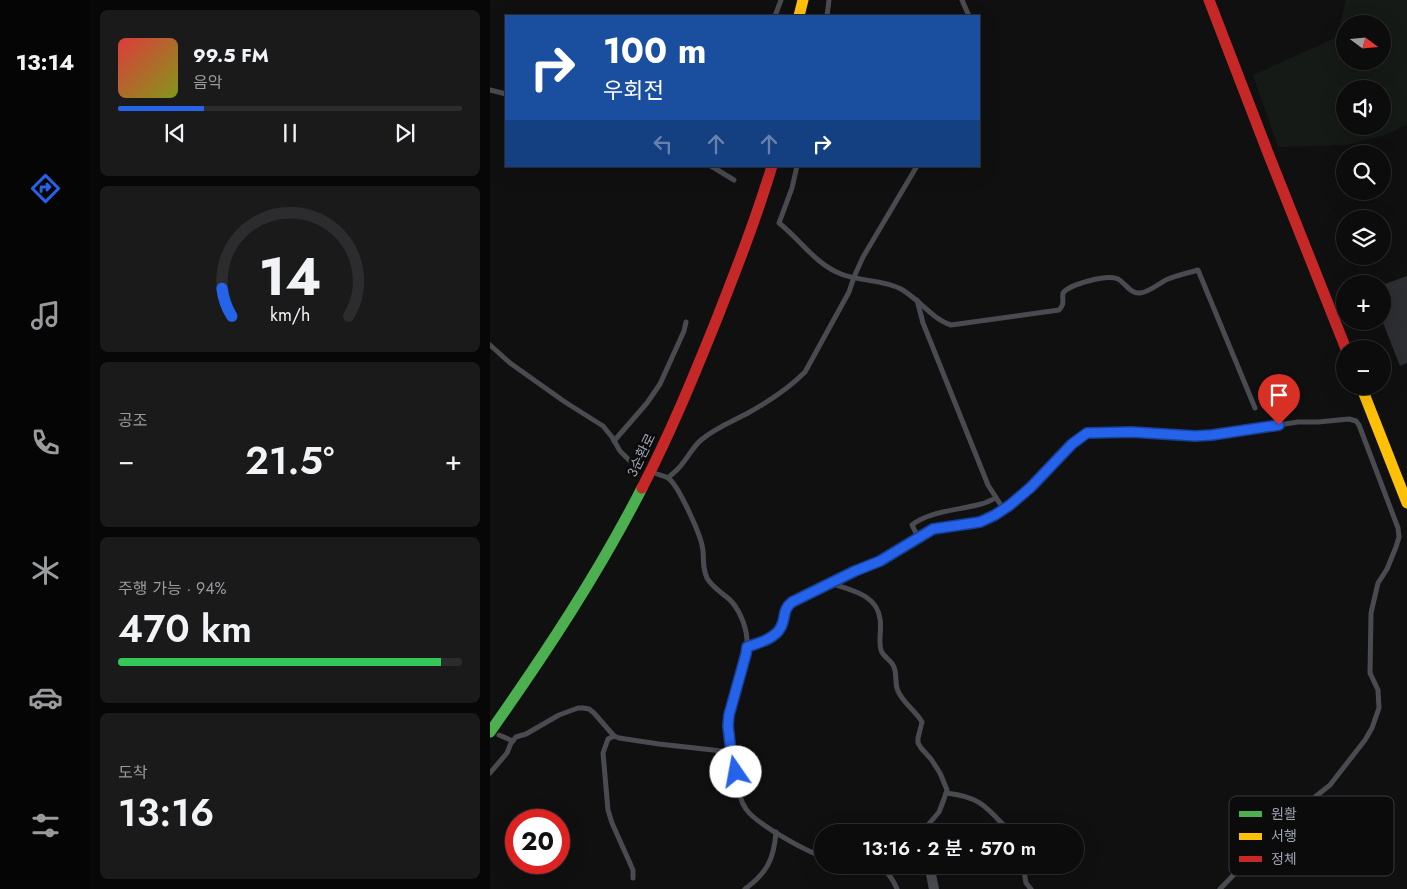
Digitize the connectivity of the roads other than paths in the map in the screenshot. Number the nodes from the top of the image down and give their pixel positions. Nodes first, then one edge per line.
1 (781, 0) edge
2 (803, 0) edge
3 (829, 0) edge
4 (962, 0) edge
5 (1209, 0) edge
6 (775, 15) edge
7 (800, 15) edge
8 (826, 15) edge
9 (969, 15) edge
10 (490, 90) edge
11 (505, 94) edge
12 (772, 167) edge
13 (797, 167) edge
14 (916, 167) edge
15 (722, 169) edge
16 (734, 180) dead end
17 (774, 216) dead end
18 (780, 223) junction
19 (854, 277) junction
20 (917, 300) junction
21 (686, 322) dead end
22 (1342, 340) edge
23 (490, 345) edge
24 (1365, 395) edge
25 (1255, 408) dead end
26 (614, 441) junction
27 (629, 460) dead end
28 (1402, 473) edge
29 (657, 474) dead end
30 (668, 478) junction
31 (996, 498) junction
32 (1407, 503) edge
33 (1004, 510) junction
34 (918, 538) junction
35 (830, 583) junction
36 (747, 647) junction
37 (495, 734) edge
38 (614, 736) junction
39 (512, 741) junction
40 (731, 752) junction
41 (490, 773) edge
42 (946, 793) junction
43 (1317, 796) edge
44 (929, 824) edge
45 (1003, 824) edge
46 (776, 832) junction
47 (814, 853) edge
48 (889, 874) edge
49 (931, 874) edge
50 (1024, 874) edge
51 (1232, 876) edge
52 (633, 878) dead end
53 (745, 889) edge
54 (897, 889) edge
55 (934, 889) edge
56 (1031, 889) edge
57 (1220, 889) edge

1 - 6 lane
2 - 7 main road
3 - 8 lane
4 - 9 lane
5 - 22 main road
10 - 11 lane
12 - 37 main road, 3순환로
13 - 18 lane
14 - 19 lane
15 - 16 lane
17 - 18 lane
18 - 19 lane
19 - 20 lane
19 - 30 lane
20 - 25 lane
20 - 31 lane
21 - 26 lane
23 - 26 lane
24 - 28 main road
26 - 27 lane
28 - 32 main road
29 - 30 lane
30 - 36 lane
31 - 33 lane
31 - 34 lane
33 - 34 lane
33 - 43 lane
34 - 35 lane
35 - 36 lane
35 - 42 lane
36 - 40 lane
37 - 39 lane
38 - 39 lane
38 - 40 lane
38 - 52 lane
39 - 41 lane
40 - 46 lane
42 - 44 lane
42 - 45 lane
46 - 47 lane
46 - 53 lane
48 - 54 lane
49 - 55 street
50 - 56 lane
51 - 57 lane

